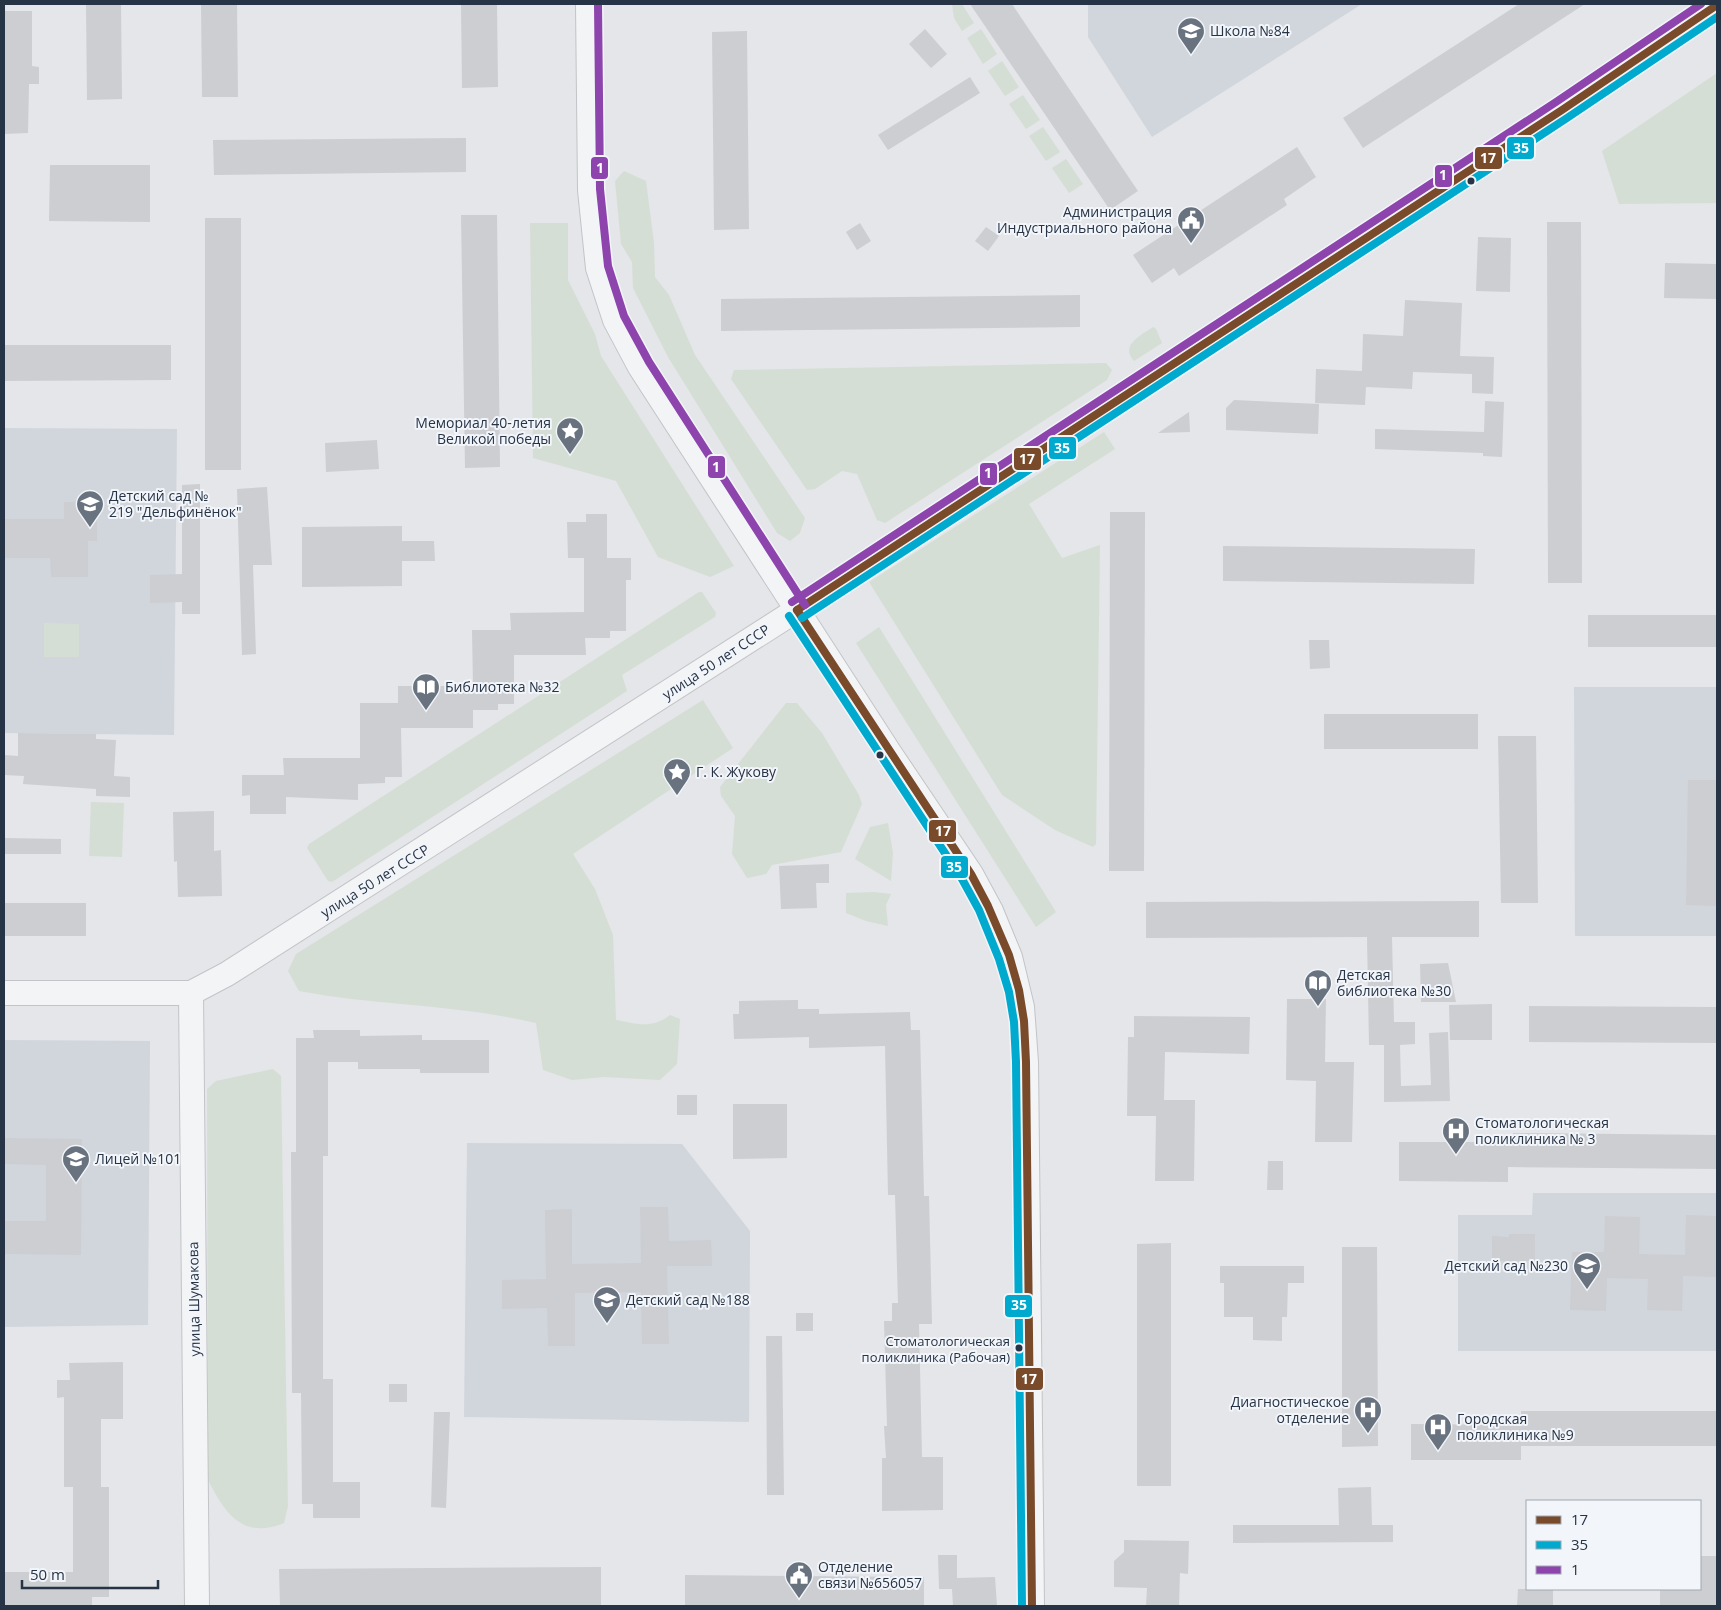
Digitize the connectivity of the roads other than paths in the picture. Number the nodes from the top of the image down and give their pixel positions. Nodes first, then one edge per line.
1 (588, 4) edge
2 (1717, 5) edge
3 (797, 610) junction
4 (191, 992) junction
5 (4, 993) edge
6 (197, 1606) edge
7 (1032, 1606) edge

1 - 3 street
2 - 3 street, улица 50 лет СССР
3 - 4 street, улица 50 лет СССР
3 - 7 street
4 - 5 street, улица 50 лет СССР
4 - 6 street, улица Шумакова

